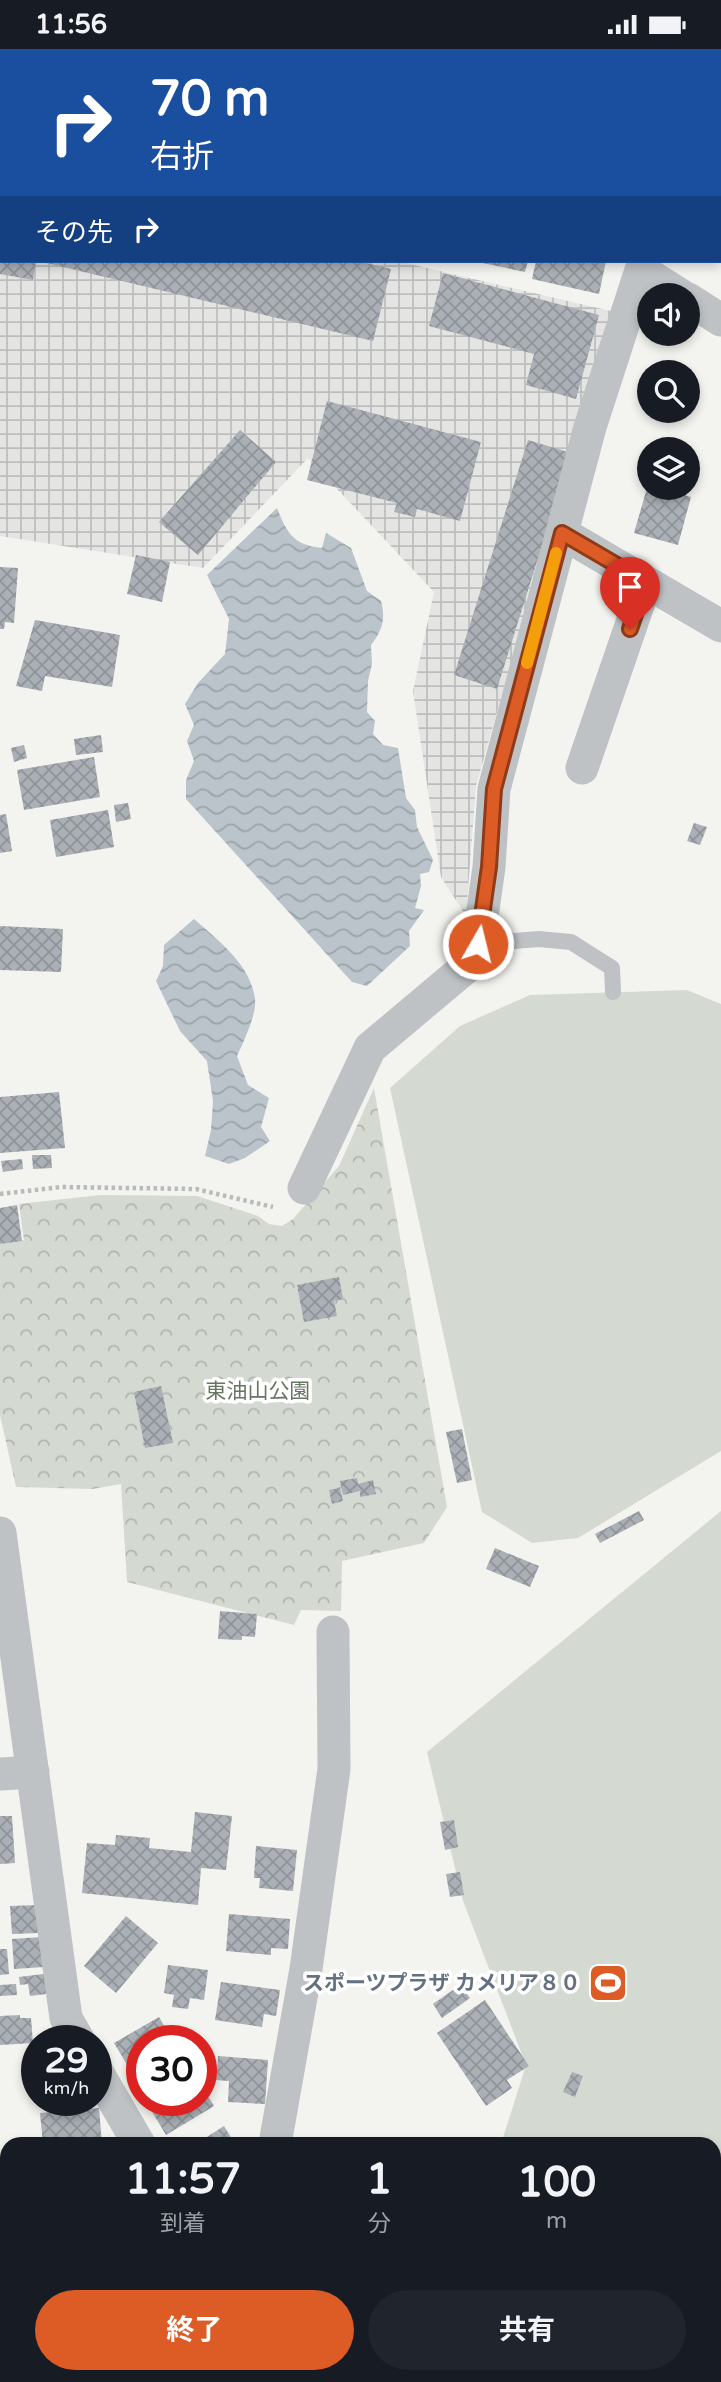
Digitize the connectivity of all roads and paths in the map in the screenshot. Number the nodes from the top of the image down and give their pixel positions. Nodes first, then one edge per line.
1 (644, 265) edge
2 (666, 283) edge
3 (700, 307) edge
4 (721, 320) edge
5 (562, 533) junction
6 (646, 582) junction
7 (721, 626) edge
8 (582, 768) dead end
9 (478, 944) junction
10 (613, 992) dead end
11 (304, 1188) joint
12 (0, 1194) edge
13 (0, 1533) edge
14 (333, 1632) dead end
15 (33, 1772) junction
16 (0, 1774) edge
17 (70, 2025) edge
18 (112, 2098) edge
19 (135, 2137) edge
20 (276, 2137) edge

1 - 2 street
1 - 5 street
3 - 4 street
5 - 6 street
5 - 9 street
6 - 7 street
6 - 8 street
9 - 10 lane
9 - 11 street
11 - 12 path
13 - 15 street
14 - 20 street
15 - 16 street
15 - 17 street
18 - 19 street

